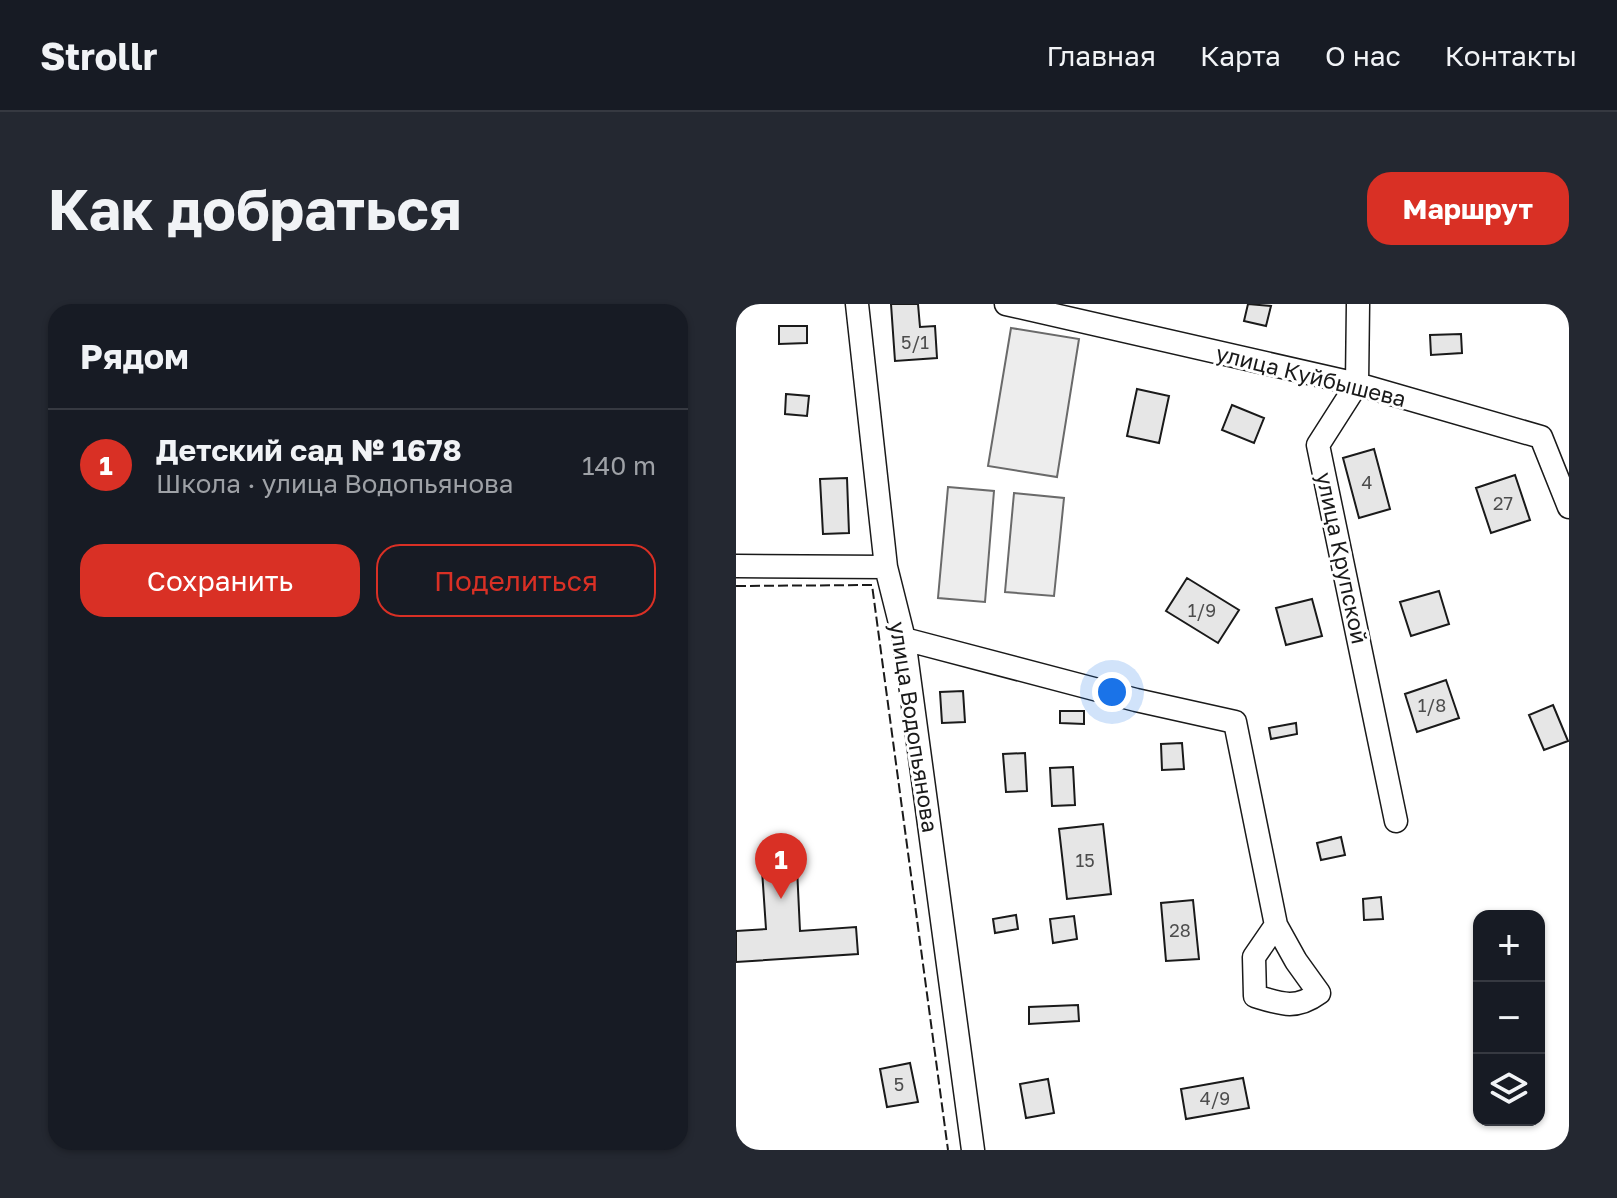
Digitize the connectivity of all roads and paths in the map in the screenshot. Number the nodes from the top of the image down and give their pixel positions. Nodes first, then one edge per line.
1 (857, 304) edge
2 (1006, 304) edge
3 (1358, 304) edge
4 (1357, 384) junction
5 (1569, 507) edge
6 (736, 566) edge
7 (886, 567) junction
8 (904, 639) junction
9 (1396, 821) dead end
10 (1276, 925) dead end
11 (973, 1150) edge

1 - 7 street, улица Водопьянова
2 - 4 street, улица Куйбышева
3 - 4 street
4 - 5 street, улица Куйбышева
4 - 9 street, улица Крупской
6 - 7 street
7 - 8 street, улица Водопьянова
8 - 10 street
8 - 11 street, улица Водопьянова

